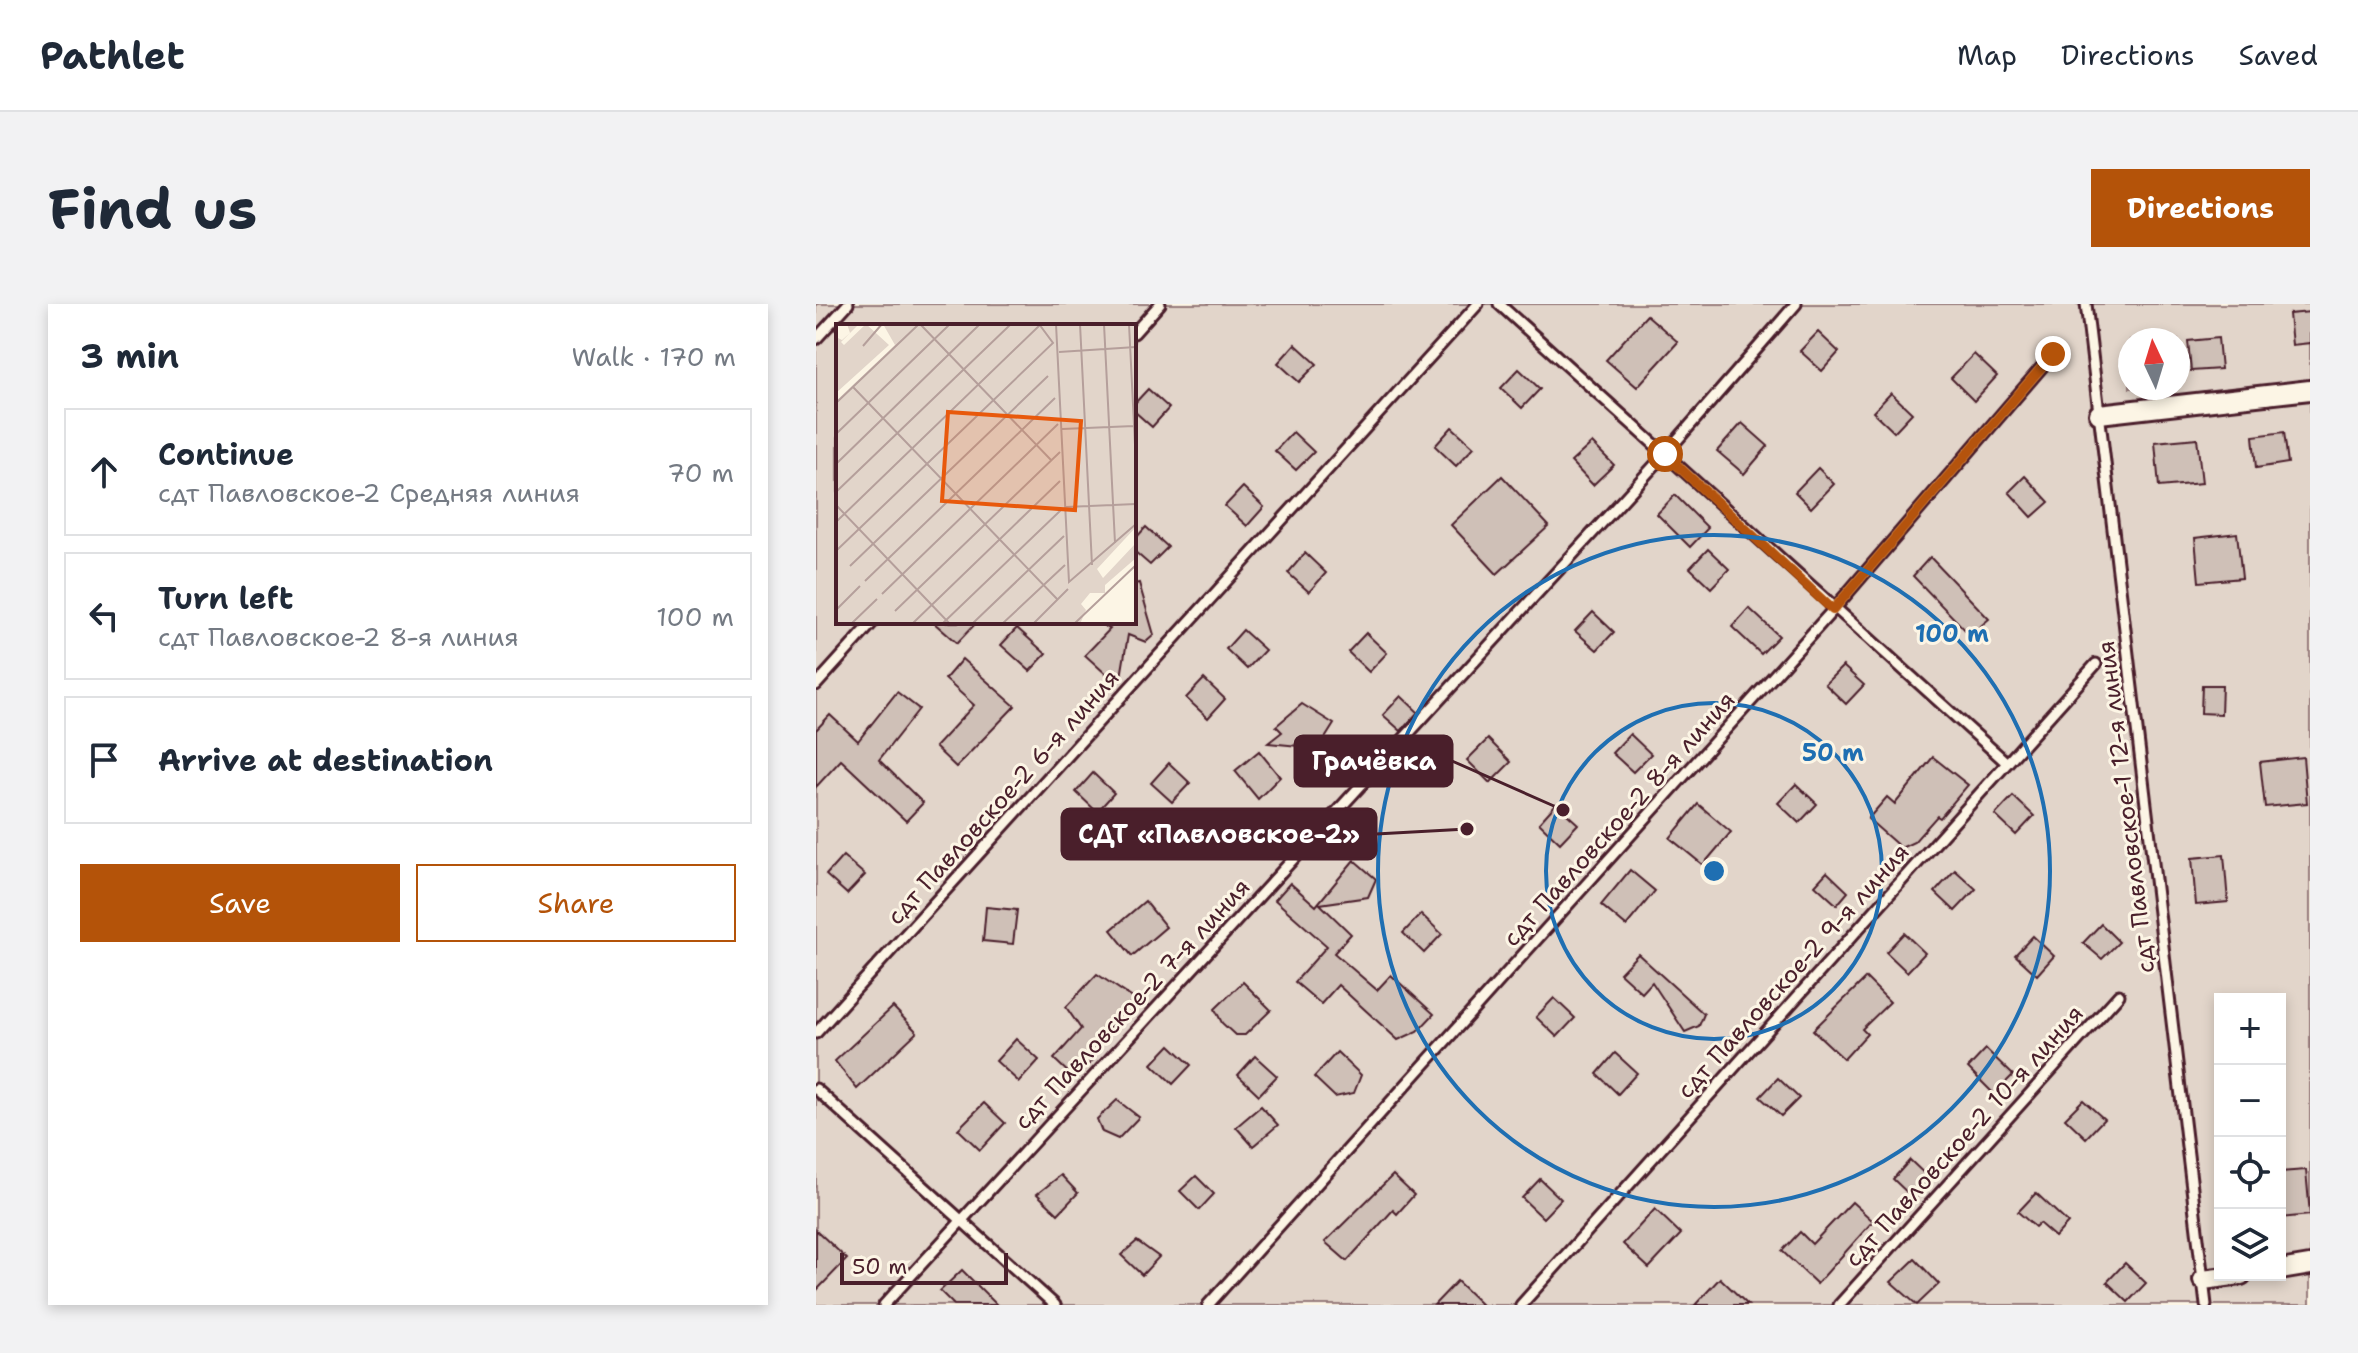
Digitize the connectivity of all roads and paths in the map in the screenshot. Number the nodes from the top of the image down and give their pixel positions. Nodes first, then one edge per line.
1 (848, 304) edge
2 (1160, 304) edge
3 (1478, 304) edge
4 (1499, 304) edge
5 (1796, 304) edge
6 (2086, 304) edge
7 (1136, 331) edge
8 (816, 339) edge
9 (2053, 354) dead end
10 (2310, 390) edge
11 (2099, 414) junction
12 (1665, 454) junction
13 (1833, 610) junction
14 (871, 624) edge
15 (2096, 664) dead end
16 (816, 685) edge
17 (2007, 763) junction
18 (2119, 995) dead end
19 (816, 1033) edge
20 (816, 1089) edge
21 (960, 1220) junction
22 (2310, 1265) edge
23 (2286, 1269) edge
24 (2214, 1279) edge
25 (2203, 1280) junction
26 (884, 1305) edge
27 (1055, 1305) edge
28 (1208, 1305) edge
29 (1521, 1305) edge
30 (1839, 1305) edge
31 (2206, 1305) edge

1 - 8 lane
2 - 7 lane
3 - 19 lane, сдт Павловское-2 6-я линия
4 - 12 lane
5 - 12 lane, сдт Павловское-2 7-я линия
6 - 11 lane, сдт Павловское-1 12-я линия
9 - 13 lane, сдт Павловское-2 8-я линия
10 - 11 street
11 - 25 lane, сдт Павловское-1 12-я линия
12 - 13 lane
12 - 21 lane, сдт Павловское-2 7-я линия
13 - 17 lane
13 - 28 lane, сдт Павловское-2 8-я линия
14 - 16 lane
15 - 17 lane, сдт Павловское-2 9-я линия
17 - 29 lane, сдт Павловское-2 9-я линия
18 - 30 lane, сдт Павловское-2 10-я линия
20 - 21 lane
21 - 26 lane, сдт Павловское-2 7-я линия
21 - 27 lane
22 - 23 street
24 - 25 street
25 - 31 lane, сдт Павловское-1 12-я линия

